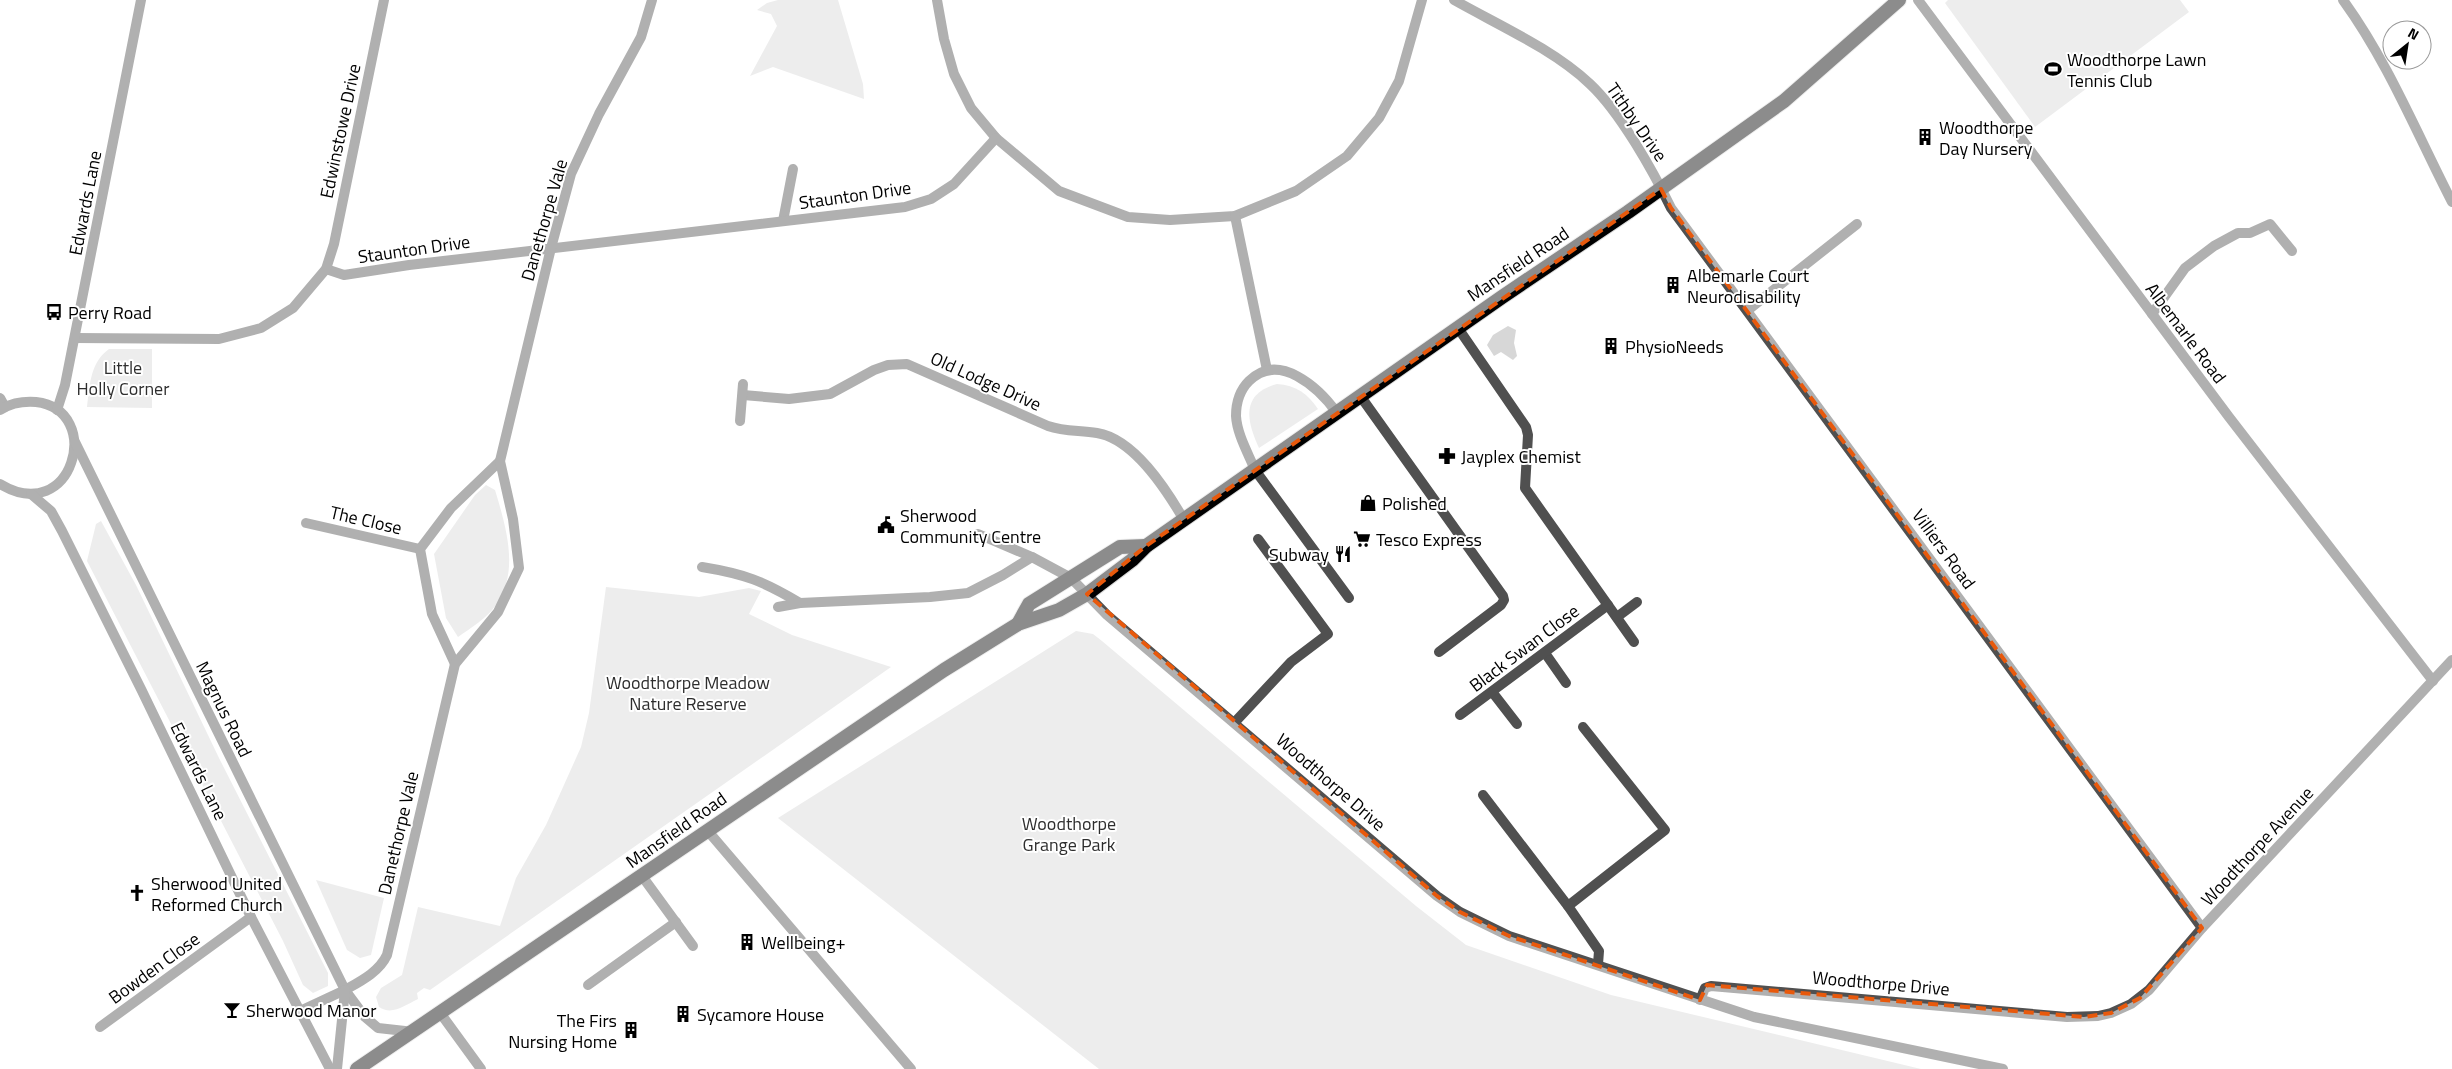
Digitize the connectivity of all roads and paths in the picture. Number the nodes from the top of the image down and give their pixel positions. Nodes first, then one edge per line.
1 (141, 0) edge
2 (384, 0) edge
3 (652, 0) edge
4 (937, 0) edge
5 (1422, 0) edge
6 (1454, 0) edge
7 (1899, 0) edge
8 (1918, 0) edge
9 (2343, 0) edge
10 (996, 138) junction
11 (793, 169) dead end
12 (1662, 189) junction
13 (2452, 202) edge
14 (1235, 216) junction
15 (783, 221) junction
16 (1857, 224) dead end
17 (551, 248) junction
18 (2292, 251) dead end
19 (326, 268) junction
20 (1748, 310) junction
21 (2152, 314) junction
22 (1458, 328) junction
23 (75, 338) junction
24 (1268, 370) junction
25 (743, 384) dead end
26 (743, 396) junction
27 (1360, 397) junction
28 (2, 405) edge
29 (57, 410) junction
30 (1337, 413) junction
31 (740, 421) dead end
32 (75, 442) junction
33 (500, 461) junction
34 (1255, 470) junction
35 (0, 484) edge
36 (31, 494) junction
37 (1184, 520) junction
38 (306, 523) dead end
39 (978, 534) dead end
40 (1258, 539) dead end
41 (1146, 546) junction
42 (420, 549) junction
43 (1032, 557) junction
44 (702, 567) dead end
45 (1071, 578) junction
46 (1087, 594) junction
47 (1349, 598) dead end
48 (1638, 602) dead end
49 (800, 603) junction
50 (1608, 605) junction
51 (778, 607) dead end
52 (1617, 617) junction
53 (1018, 624) junction
54 (1634, 642) dead end
55 (1440, 652) dead end
56 (1545, 653) junction
57 (2452, 660) edge
58 (454, 664) junction
59 (2433, 681) junction
60 (1566, 683) dead end
61 (1493, 693) junction
62 (1460, 716) dead end
63 (1235, 722) junction
64 (1517, 724) dead end
65 (1583, 727) dead end
66 (1483, 795) dead end
67 (707, 830) junction
68 (642, 876) junction
69 (1568, 906) junction
70 (251, 917) junction
71 (676, 922) junction
72 (2202, 928) junction
73 (693, 946) dead end
74 (1598, 964) junction
75 (588, 985) dead end
76 (345, 990) junction
77 (1700, 1000) junction
78 (300, 1011) junction
79 (441, 1014) junction
80 (2066, 1017) joint
81 (100, 1028) dead end
82 (414, 1032) junction
83 (330, 1069) edge
84 (337, 1069) edge
85 (357, 1069) edge
86 (481, 1069) edge
87 (911, 1069) edge
88 (2002, 1069) edge

1 - 23 street, Edwards Lane
2 - 19 street, Edwinstowe Drive
3 - 17 street, Danethorpe Vale
4 - 10 street
5 - 14 street
6 - 12 street, Tithby Drive
7 - 12 highway, Mansfield Road
8 - 21 street, Albemarle Road
9 - 13 street
10 - 14 street
10 - 15 street, Staunton Drive
11 - 15 street, Staunton Drive
12 - 20 street, Villiers Road
12 - 22 highway, Mansfield Road
14 - 24 street
15 - 17 street, Staunton Drive
16 - 20 street
17 - 19 street, Staunton Drive
17 - 33 street, Danethorpe Vale
18 - 21 street
19 - 23 street
20 - 72 street, Villiers Road
21 - 59 street, Albemarle Road
22 - 27 highway, Mansfield Road
22 - 50 street
23 - 29 street, Edwards Lane
24 - 30 street
24 - 34 street
25 - 26 street
26 - 31 street
26 - 37 street, Old Lodge Drive
27 - 30 highway, Mansfield Road
27 - 55 street
28 - 29 street
29 - 32 street, Magnus Road
30 - 34 highway, Mansfield Road
32 - 36 street
32 - 76 street, Magnus Road
33 - 42 street
33 - 58 street, Danethorpe Vale
34 - 37 highway, Mansfield Road
34 - 47 street
35 - 36 street
36 - 70 street, Edwards Lane
37 - 41 highway, Mansfield Road
38 - 42 street, The Close
39 - 43 street, Woodthorpe Drive
40 - 63 street
41 - 45 highway, Mansfield Road
41 - 46 highway, Mansfield Road
42 - 58 street
43 - 45 street, Woodthorpe Drive
43 - 49 street
44 - 49 street
45 - 46 street, Woodthorpe Drive
45 - 53 highway, Mansfield Road
46 - 53 highway, Mansfield Road
46 - 63 street, Woodthorpe Drive
48 - 52 street
49 - 51 street
50 - 52 street
50 - 56 street, Black Swan Close
52 - 54 street
53 - 67 highway, Mansfield Road
56 - 60 street
56 - 61 street, Black Swan Close
57 - 59 street, Woodthorpe Avenue
58 - 76 street, Danethorpe Vale
59 - 72 street, Woodthorpe Avenue
61 - 62 street, Black Swan Close
61 - 64 street
63 - 74 street, Woodthorpe Drive
65 - 69 street
66 - 69 street
67 - 68 highway, Mansfield Road
67 - 87 street
68 - 71 street
68 - 79 highway, Mansfield Road
69 - 74 street
70 - 78 street, Edwards Lane
70 - 81 street, Bowden Close
71 - 73 street
71 - 75 street
72 - 80 street, Woodthorpe Avenue
74 - 77 street, Woodthorpe Drive
76 - 78 street, Danethorpe Vale
76 - 82 street, Magnus Road
76 - 84 street
77 - 80 street, Woodthorpe Drive
77 - 88 street, Woodthorpe Drive
78 - 83 street, Edwards Lane
79 - 82 highway, Mansfield Road
79 - 86 street
82 - 85 highway, Mansfield Road

